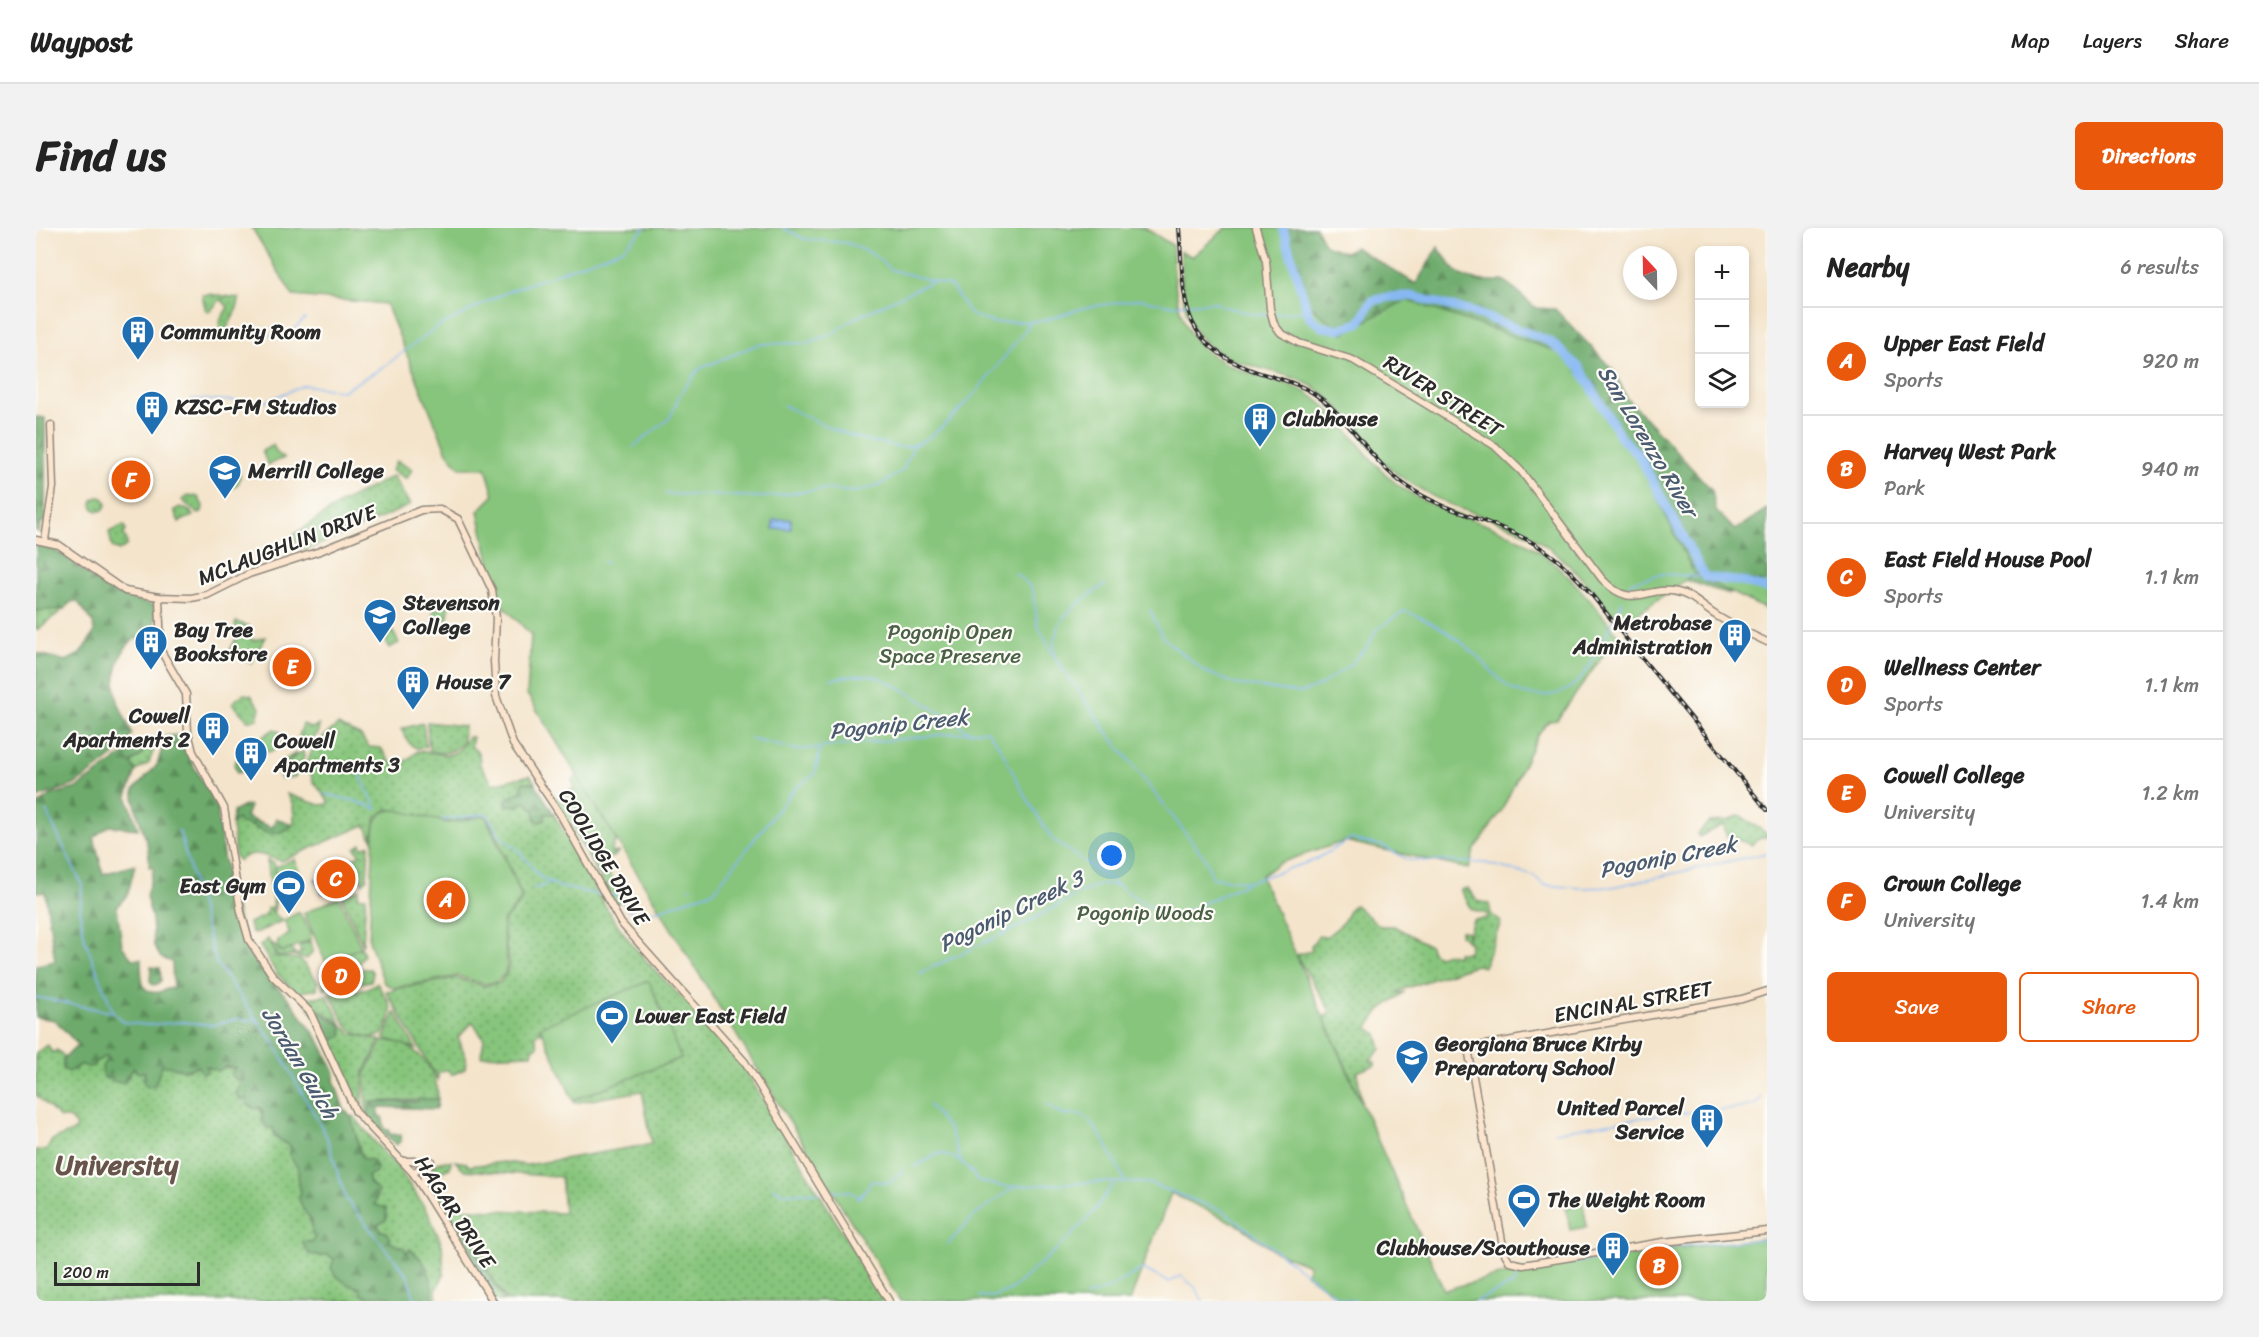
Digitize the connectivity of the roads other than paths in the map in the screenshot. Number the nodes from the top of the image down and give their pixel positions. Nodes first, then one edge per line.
1 (1256, 228) edge
2 (51, 425) dead end
3 (453, 514) joint
4 (36, 540) edge
5 (45, 540) junction
6 (159, 597) junction
7 (1767, 642) edge
8 (1767, 991) edge
9 (402, 1161) junction
10 (431, 1163) junction
11 (413, 1173) junction
12 (423, 1188) junction
13 (1767, 1231) edge
14 (493, 1301) edge
15 (889, 1301) edge

1 - 7 street, RIVER STREET
2 - 5 street
3 - 6 street, MCLAUGHLIN DRIVE
3 - 15 street, COOLIDGE DRIVE
4 - 5 street, MCLAUGHLIN DRIVE
5 - 6 street, MCLAUGHLIN DRIVE
6 - 9 street, HAGAR DRIVE
8 - 13 street, ENCINAL STREET
9 - 10 street
9 - 11 street, HAGAR DRIVE
10 - 11 street
10 - 12 street
11 - 12 street, HAGAR DRIVE
12 - 14 street, HAGAR DRIVE

